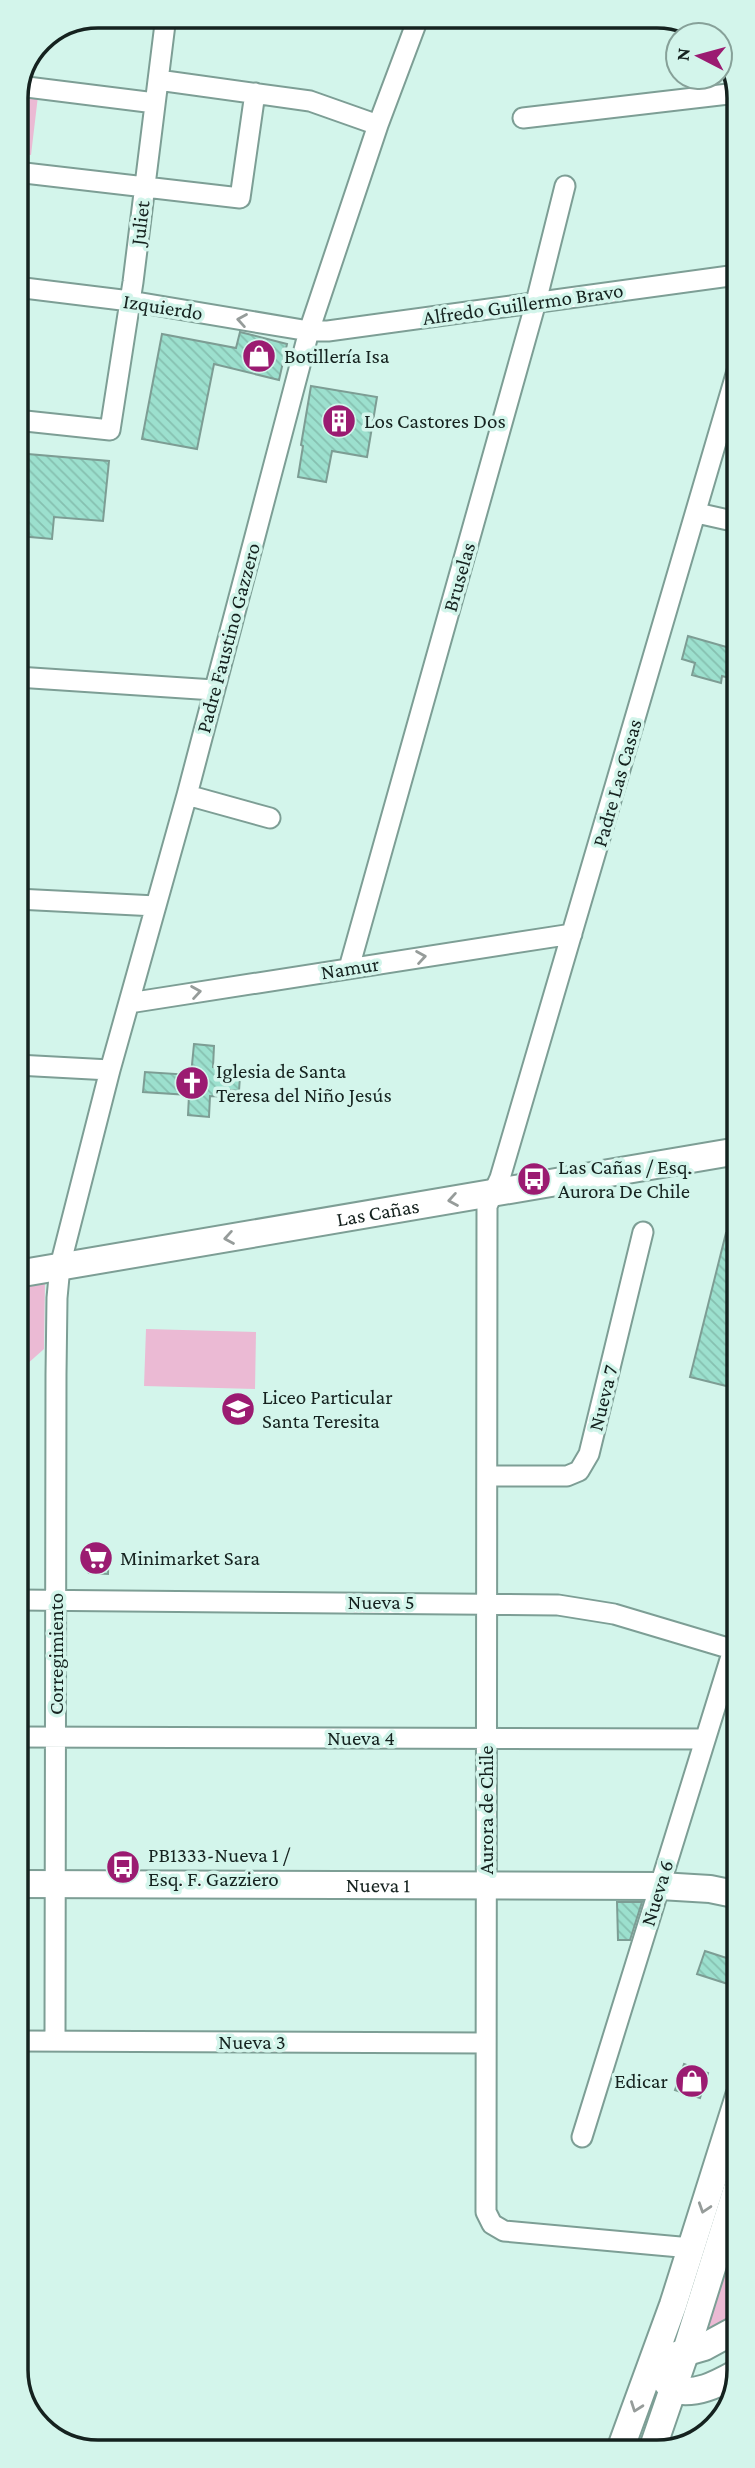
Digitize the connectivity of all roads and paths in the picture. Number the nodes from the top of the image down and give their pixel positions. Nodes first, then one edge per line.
1 (164, 28) edge
2 (414, 28) edge
3 (158, 80) junction
4 (29, 87) edge
5 (255, 93) junction
6 (727, 94) edge
7 (155, 103) junction
8 (523, 118) dead end
9 (378, 125) junction
10 (28, 173) edge
11 (565, 186) dead end
12 (145, 187) junction
13 (727, 276) edge
14 (28, 288) edge
15 (130, 301) junction
16 (536, 302) junction
17 (309, 331) junction
18 (727, 406) edge
19 (28, 421) edge
20 (697, 513) junction
21 (727, 520) edge
22 (28, 678) edge
23 (214, 690) junction
24 (187, 795) junction
25 (270, 818) dead end
26 (28, 900) edge
27 (156, 906) junction
28 (572, 934) junction
29 (349, 968) junction
30 (129, 1003) junction
31 (28, 1066) edge
32 (110, 1070) junction
33 (727, 1153) edge
34 (493, 1194) junction
35 (643, 1232) dead end
36 (60, 1266) junction
37 (28, 1272) edge
38 (486, 1476) junction
39 (28, 1600) edge
40 (56, 1600) junction
41 (486, 1603) junction
42 (727, 1648) edge
43 (727, 1677) edge
44 (28, 1737) edge
45 (56, 1737) junction
46 (486, 1738) junction
47 (705, 1739) junction
48 (28, 1884) edge
49 (56, 1884) junction
50 (485, 1885) junction
51 (660, 1886) junction
52 (727, 1893) edge
53 (28, 2041) edge
54 (55, 2041) junction
55 (485, 2043) junction
56 (727, 2134) edge
57 (582, 2137) dead end
58 (727, 2220) edge
59 (691, 2248) junction
60 (727, 2335) edge
61 (686, 2351) junction
62 (652, 2364) junction
63 (726, 2378) edge
64 (673, 2390) junction
65 (624, 2440) edge
66 (656, 2440) edge

1 - 3 street, Juliet
2 - 9 street, Padre Faustino Gazzero
3 - 5 street
3 - 7 street, Juliet
4 - 7 street
5 - 9 street
5 - 12 street
6 - 8 street
7 - 12 street, Juliet
9 - 17 street, Padre Faustino Gazzero
10 - 12 street
11 - 16 street, Bruselas
12 - 15 street, Juliet
13 - 16 street, Alfredo Guillermo Bravo
14 - 15 street, Izquierdo
17 -> 15 street, Izquierdo
15 - 19 street, Juliet
16 - 17 street, Alfredo Guillermo Bravo
16 - 29 street, Bruselas
17 - 23 street, Padre Faustino Gazzero
18 - 20 street, Padre Las Casas
20 - 21 street
20 - 28 street, Padre Las Casas
22 - 23 street
23 - 24 street, Padre Faustino Gazzero
24 - 25 street
24 - 27 street, Padre Faustino Gazzero
26 - 27 street
27 - 30 street, Padre Faustino Gazzero
29 -> 28 street, Namur
28 - 34 street, Padre Las Casas
30 -> 29 street, Namur
30 - 32 street, Padre Faustino Gazzero
31 - 32 street
32 - 36 street, Padre Faustino Gazzero
33 - 34 street, Las Cañas
34 -> 36 street, Las Cañas
34 - 38 street, Aurora de Chile
35 - 38 street, Nueva 7
36 - 37 street, Las Cañas
36 - 40 street, Corregimiento
38 - 41 street, Aurora de Chile
39 - 40 street, Nueva 5
40 - 41 street, Nueva 5
40 - 45 street, Corregimiento
41 - 42 street, Nueva 5
41 - 46 street, Aurora de Chile
43 - 47 street, Nueva 6
44 - 45 street, Nueva 4
45 - 46 street, Nueva 4
45 - 49 street, Corregimiento
46 - 47 street, Nueva 4
46 - 50 street, Aurora de Chile
47 - 51 street, Nueva 6
48 - 49 street, Nueva 1
49 - 50 street, Nueva 1
49 - 54 street, Corregimiento
50 - 51 street, Nueva 1
50 - 55 street, Aurora de Chile
51 - 52 street, Nueva 1
51 - 57 street, Nueva 6
53 - 54 street, Nueva 3
54 - 55 street, Nueva 3
55 - 59 street, Aurora de Chile
56 -> 59 street
58 - 61 street
59 - 62 street
60 - 61 street
61 - 62 street
61 - 64 street
62 - 64 street
62 -> 65 street
63 - 64 street
64 - 66 street

